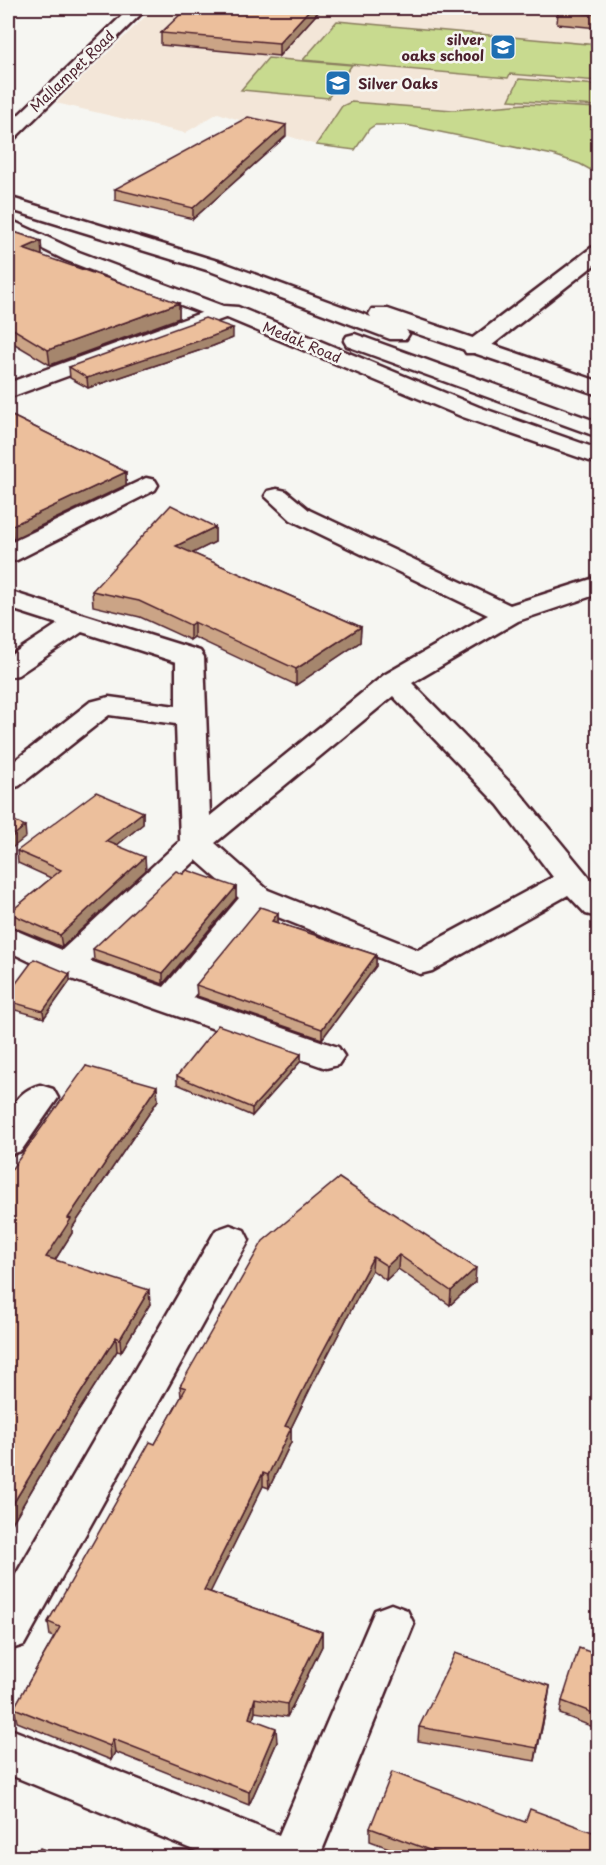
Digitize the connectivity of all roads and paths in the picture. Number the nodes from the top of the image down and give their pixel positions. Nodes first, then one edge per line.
1 (120, 8) edge
2 (139, 8) edge
3 (55, 66) dead end
4 (8, 135) edge
5 (8, 193) edge
6 (8, 203) edge
7 (8, 212) edge
8 (8, 225) edge
9 (598, 252) edge
10 (219, 312) junction
11 (474, 348) junction
12 (598, 388) edge
13 (8, 391) edge
14 (598, 405) edge
15 (598, 430) edge
16 (598, 457) edge
17 (146, 485) dead end
18 (277, 496) dead end
19 (8, 554) edge
20 (598, 585) edge
21 (8, 599) edge
22 (508, 615) junction
23 (77, 623) junction
24 (8, 669) edge
25 (394, 681) junction
26 (190, 717) junction
27 (8, 780) edge
28 (196, 843) junction
29 (572, 880) junction
30 (257, 897) junction
31 (598, 907) edge
32 (8, 938) edge
33 (66, 965) junction
34 (171, 1002) junction
35 (326, 1056) dead end
36 (40, 1098) dead end
37 (8, 1142) edge
38 (230, 1240) dead end
39 (391, 1624) dead end
40 (8, 1630) edge
41 (8, 1751) edge
42 (274, 1857) edge
43 (294, 1857) edge

1 - 3 main road, Mallampet Road
2 - 4 main road, Mallampet Road
5 - 11 main road
6 - 14 main road
7 - 15 main road
8 - 10 main road, Medak Road
9 - 11 main road
10 - 13 main road
10 - 16 main road, Medak Road
11 - 12 main road
17 - 19 main road
18 - 22 main road
20 - 22 main road
21 - 23 main road
22 - 25 main road
23 - 24 main road
23 - 26 main road
25 - 28 main road
25 - 29 main road
26 - 27 main road
26 - 28 main road
28 - 30 main road
28 - 33 main road
29 - 30 main road
29 - 31 main road
30 - 34 main road
32 - 33 main road
33 - 34 main road
34 - 35 main road
36 - 37 main road
38 - 40 main road
39 - 43 main road
41 - 42 main road

